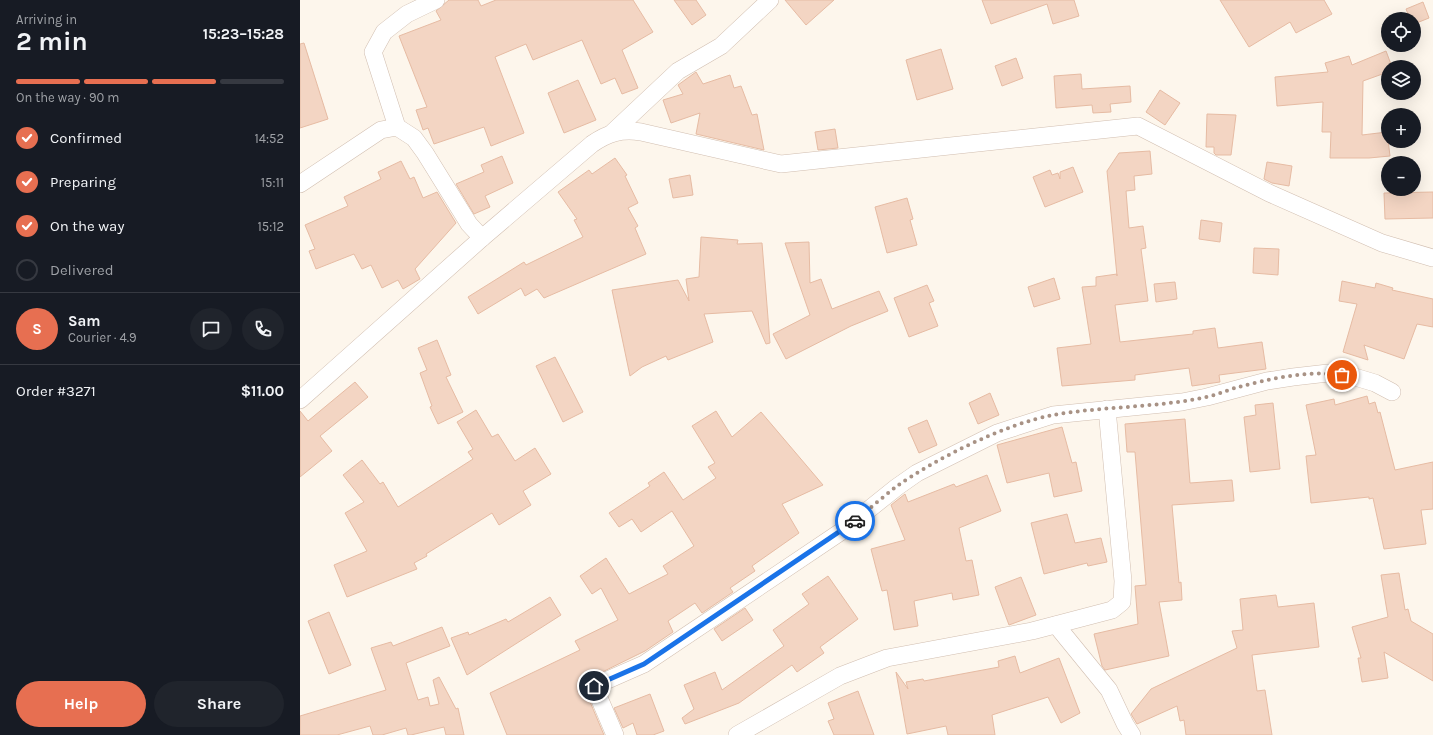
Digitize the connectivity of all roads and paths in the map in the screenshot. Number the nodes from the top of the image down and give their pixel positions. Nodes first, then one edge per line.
1 (436, 0) edge
2 (770, 0) edge
3 (397, 128) junction
4 (613, 132) junction
5 (302, 178) edge
6 (482, 238) junction
7 (1433, 258) edge
8 (1392, 392) dead end
9 (300, 400) edge
10 (1107, 409) junction
11 (1056, 625) junction
12 (615, 735) edge
13 (737, 735) edge
14 (1132, 735) edge

1 - 3 street
2 - 4 street
3 - 5 street
3 - 6 street
4 - 6 street
4 - 7 street
6 - 9 street
8 - 10 street
10 - 11 street
10 - 12 street
11 - 13 street
11 - 14 street

